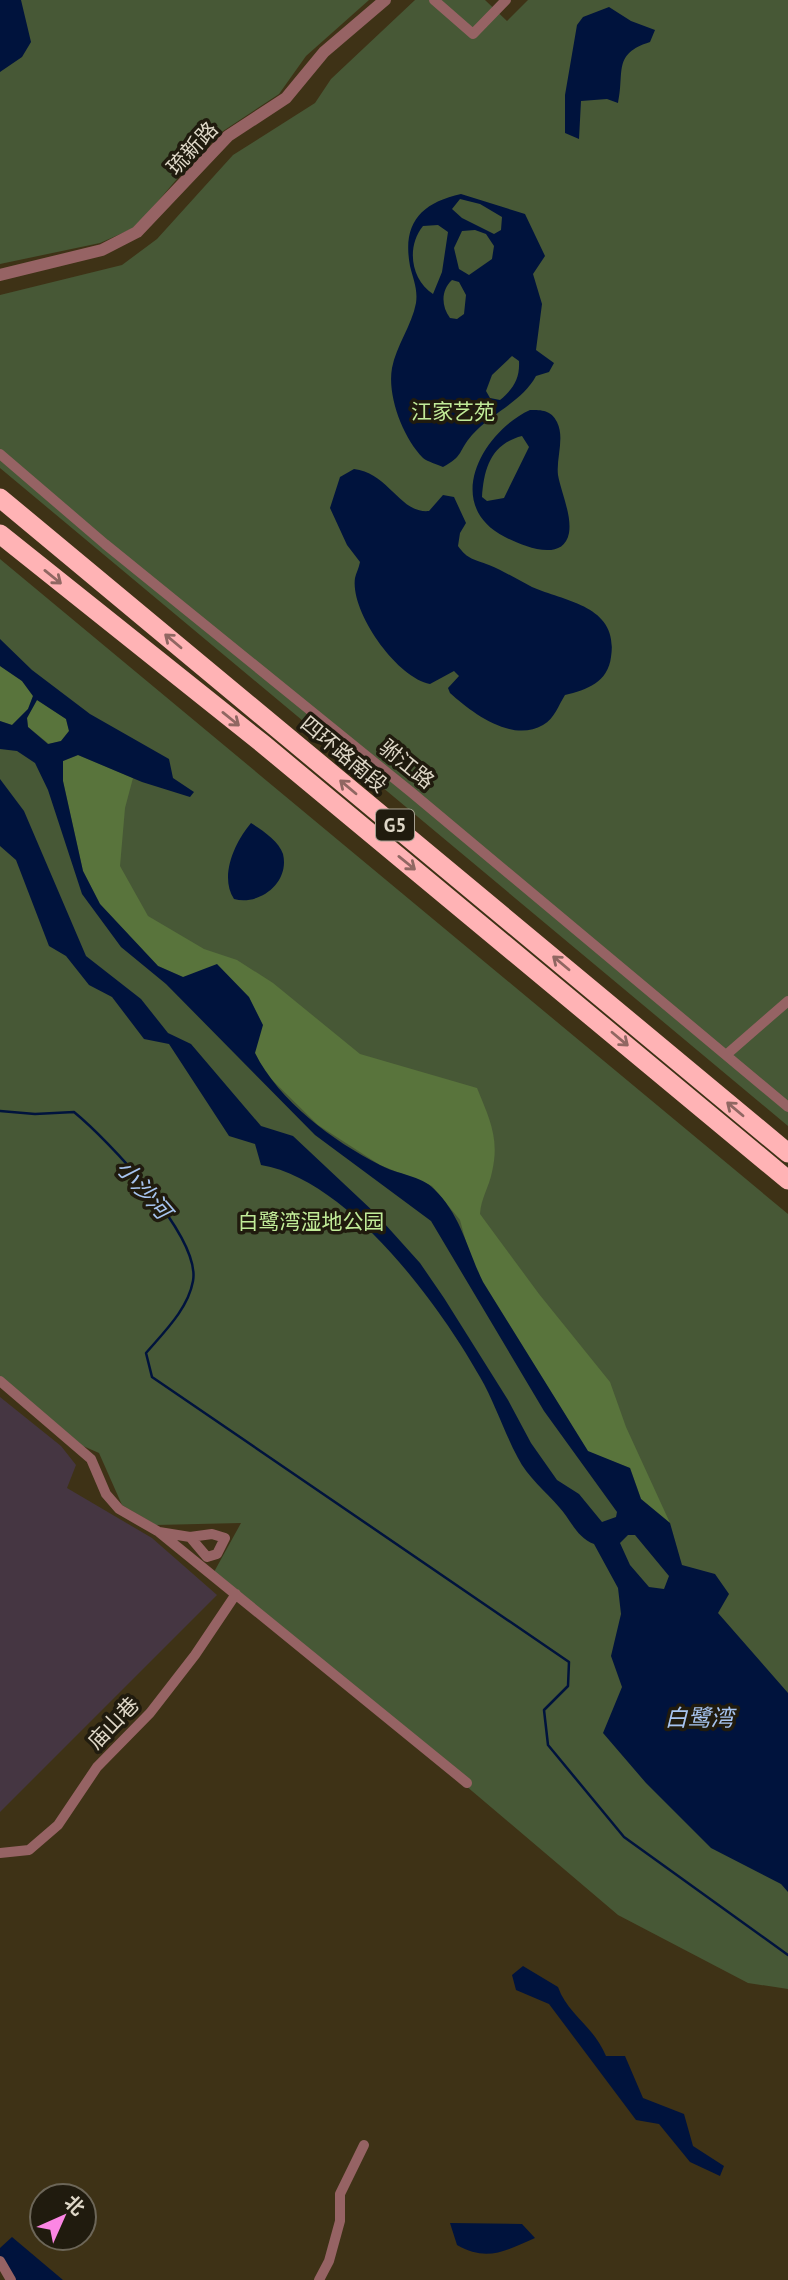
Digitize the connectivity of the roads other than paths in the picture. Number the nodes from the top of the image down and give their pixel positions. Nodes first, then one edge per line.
1 (386, 0) edge
2 (434, 0) edge
3 (506, 0) edge
4 (0, 275) edge
5 (0, 454) edge
6 (0, 498) edge
7 (0, 534) edge
8 (788, 1001) edge
9 (726, 1055) junction
10 (788, 1107) edge
11 (788, 1153) edge
12 (788, 1180) edge
13 (0, 1381) edge
14 (159, 1532) junction
15 (190, 1536) dead end
16 (236, 1594) junction
17 (467, 1783) dead end
18 (0, 1853) edge
19 (364, 2145) dead end
20 (0, 2261) edge
21 (11, 2280) edge
22 (318, 2280) edge

1 - 4 street, 琉新路
2 - 3 street
5 - 9 street, 驸江路
11 -> 6 highway, 四环路南段 / G5
7 -> 12 highway, 四环路南段 / G5
8 - 9 street
9 - 10 street, 驸江路
13 - 14 street
14 - 15 street
14 - 16 street
16 - 17 street
16 - 18 street, 庙山巷
19 - 22 street
20 - 21 street

